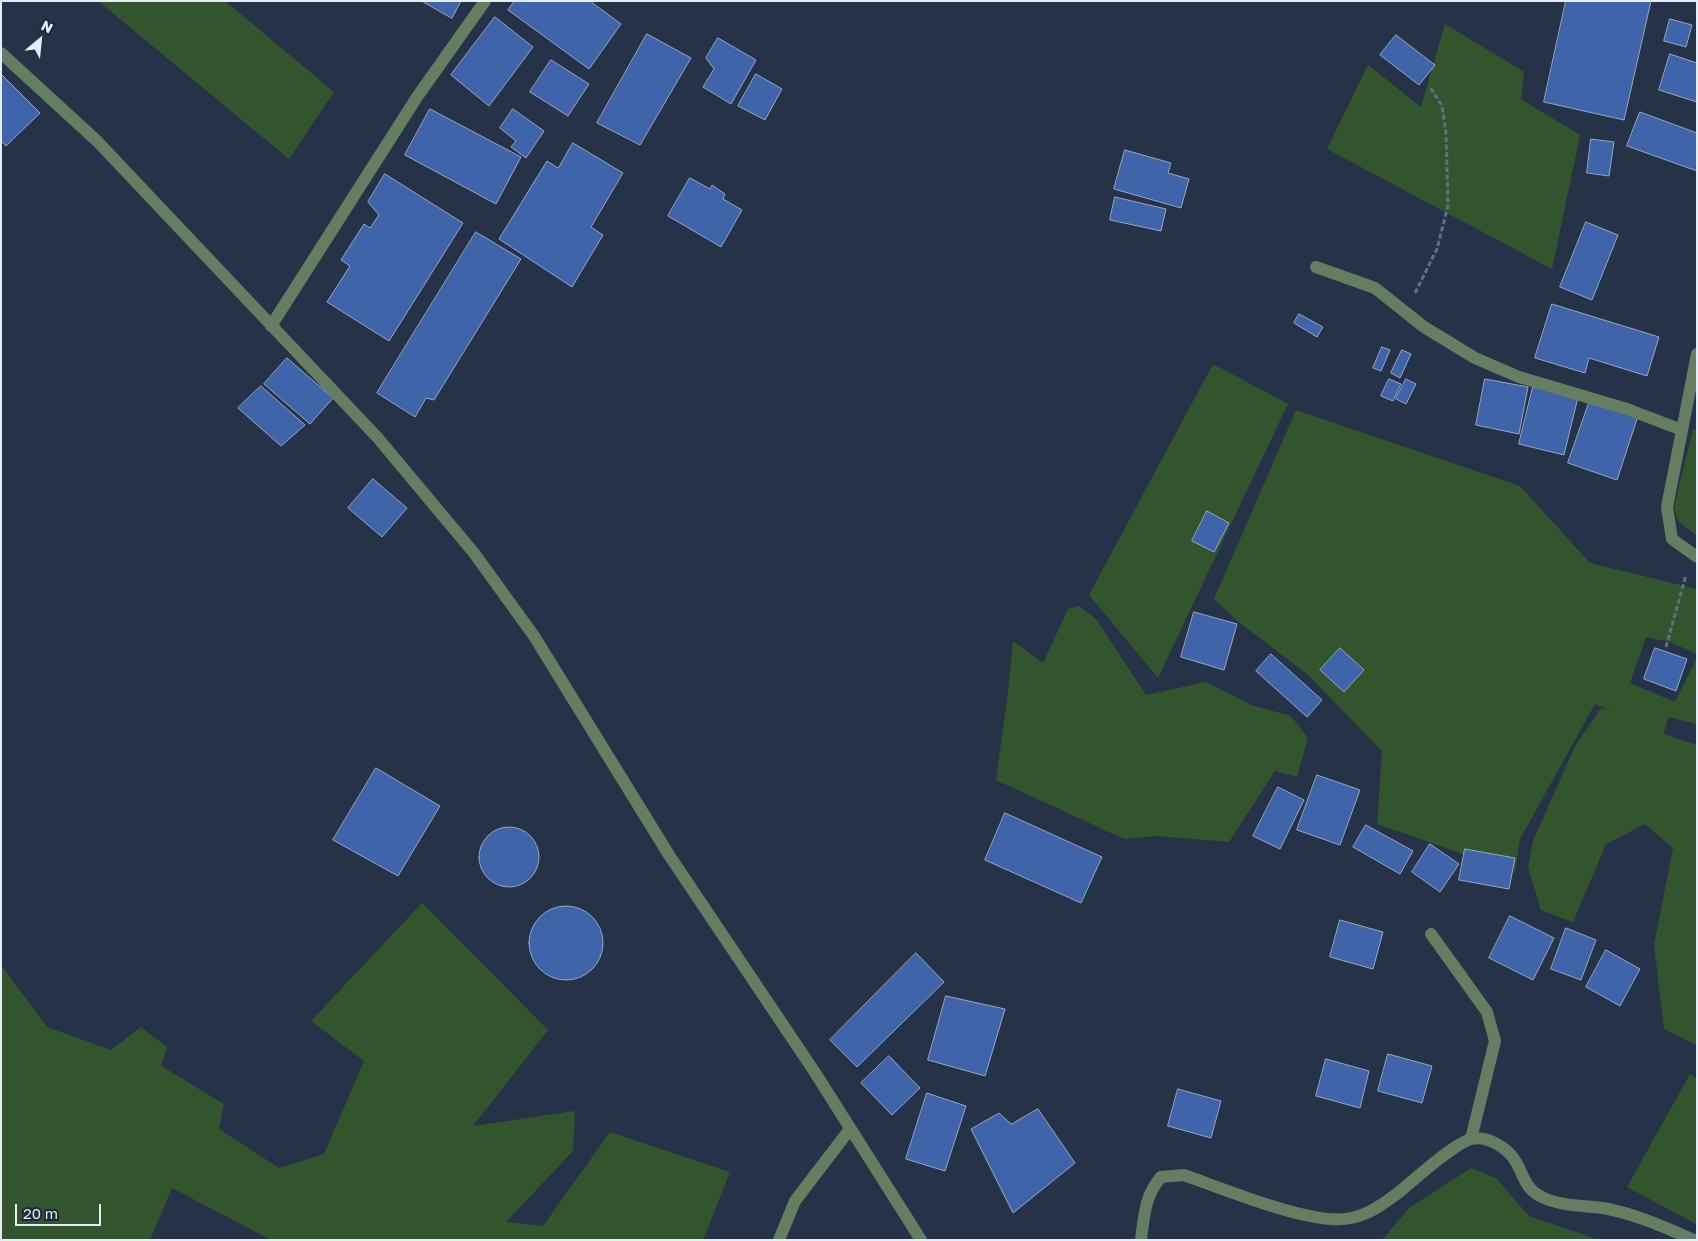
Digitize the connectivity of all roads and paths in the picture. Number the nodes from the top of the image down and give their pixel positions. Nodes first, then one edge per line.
1 (485, 1) edge
2 (1, 53) edge
3 (1430, 87) dead end
4 (1316, 267) dead end
5 (1405, 312) junction
6 (271, 326) junction
7 (1697, 354) edge
8 (1682, 430) junction
9 (1694, 556) edge
10 (1666, 647) dead end
11 (1431, 934) dead end
12 (850, 1129) junction
13 (1471, 1139) junction
14 (779, 1240) edge
15 (921, 1240) edge
16 (1141, 1240) edge
17 (1694, 1240) edge

1 - 6 street
2 - 6 street
3 - 5 path
4 - 5 street
5 - 8 street
6 - 12 street
7 - 8 street
8 - 9 street
9 - 10 path
11 - 13 street
12 - 14 street
12 - 15 street
13 - 16 street
13 - 17 street

